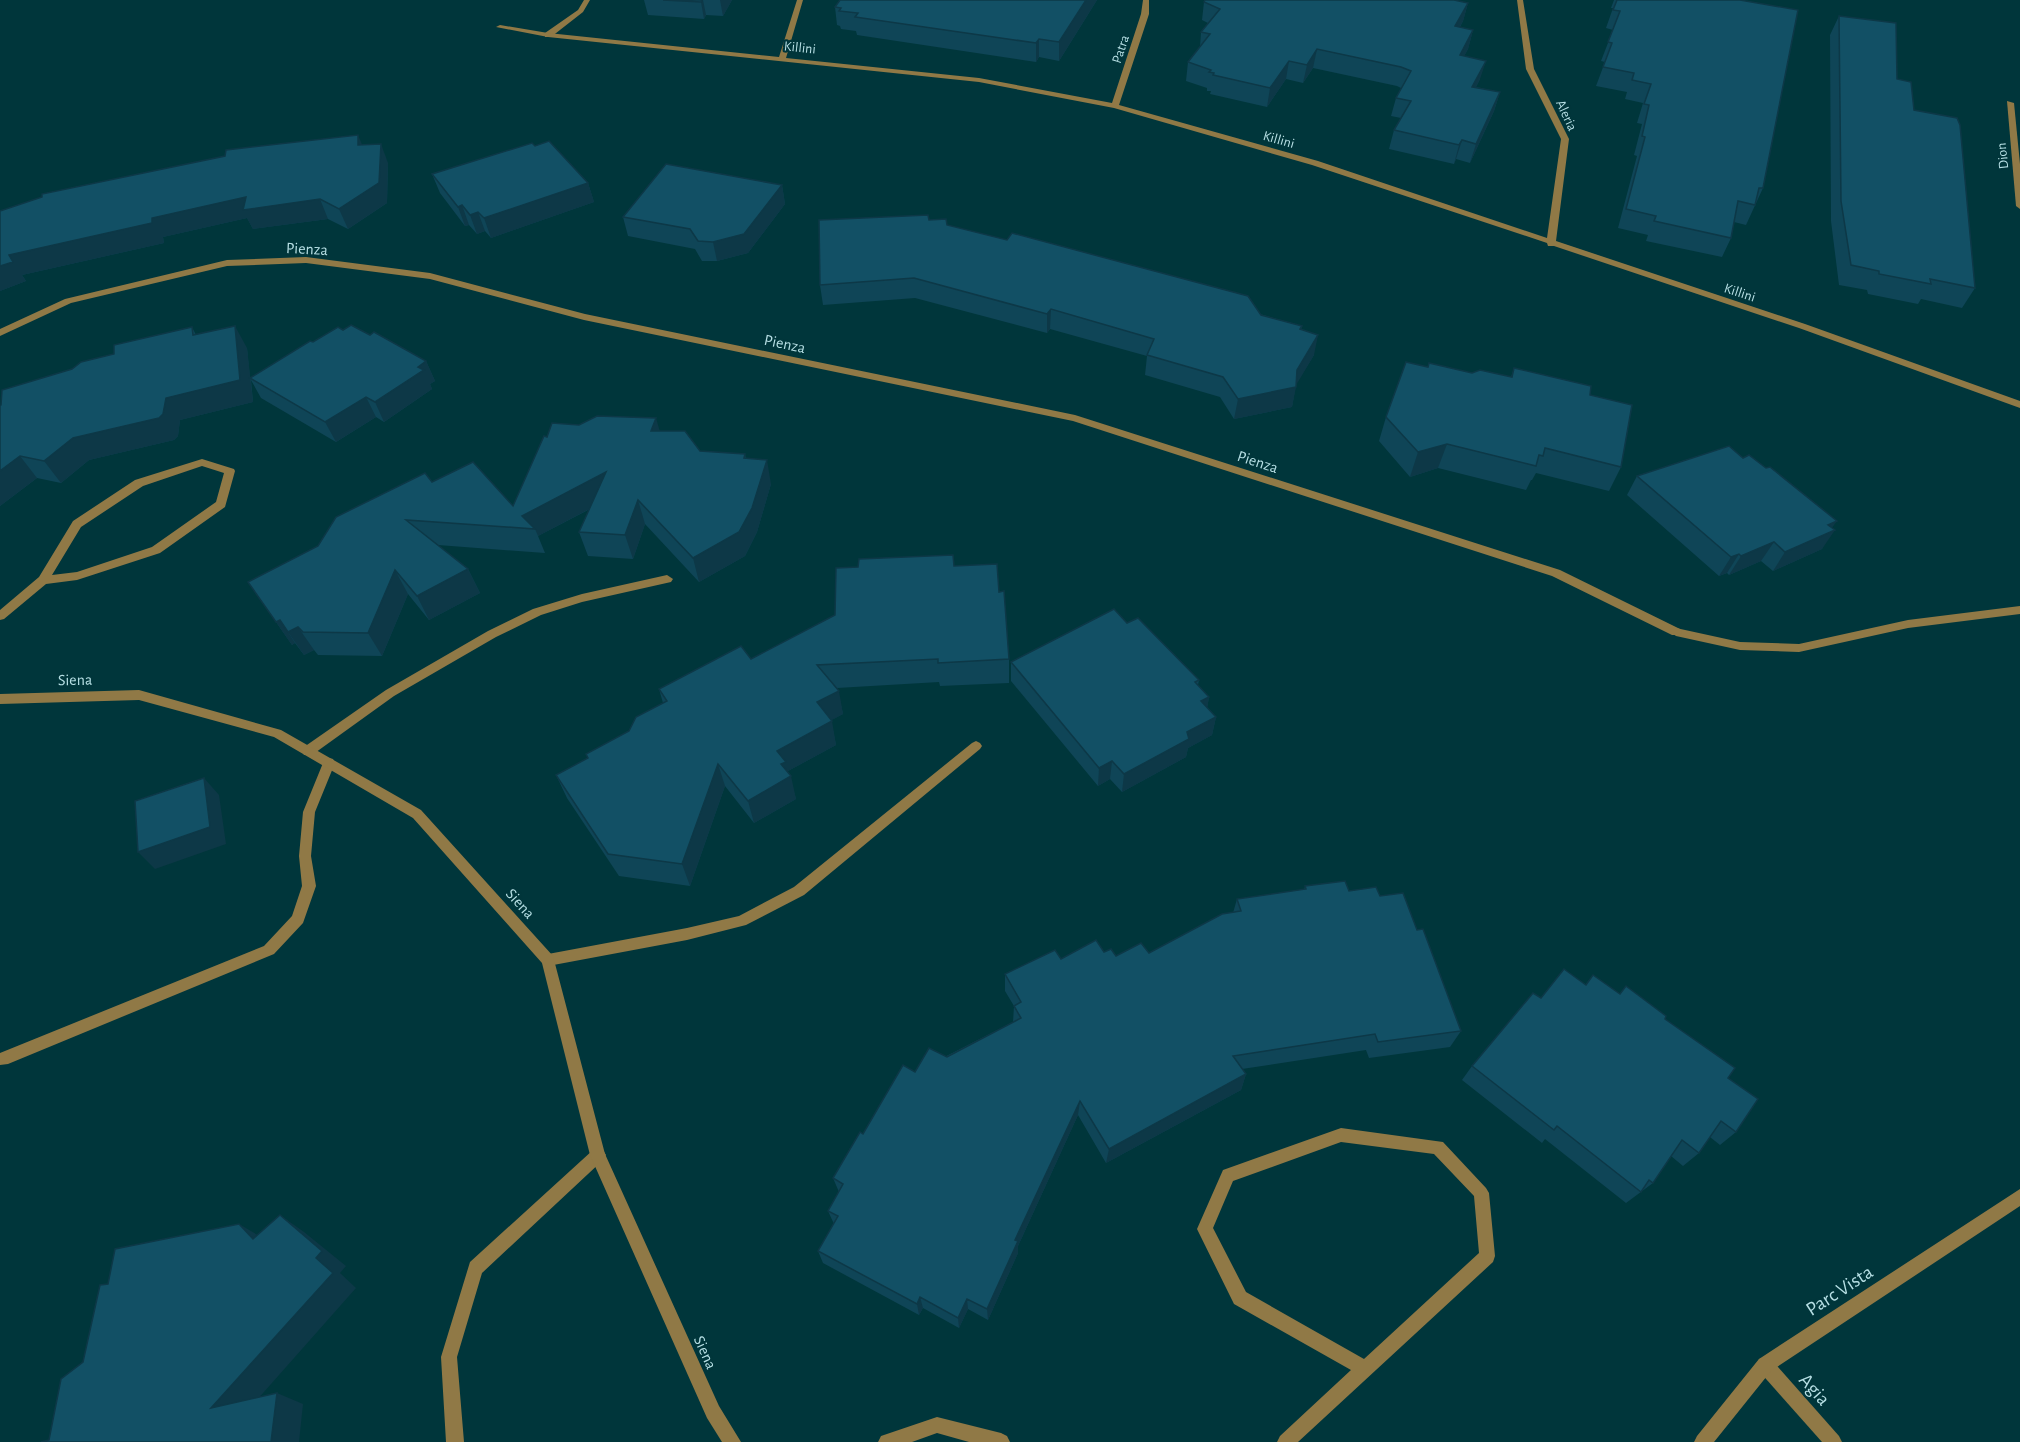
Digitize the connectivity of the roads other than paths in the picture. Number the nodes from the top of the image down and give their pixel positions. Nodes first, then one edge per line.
1 (587, 0) edge
2 (800, 0) edge
3 (1146, 0) edge
4 (1520, 0) edge
5 (500, 27) dead end
6 (548, 35) junction
7 (782, 59) junction
8 (2010, 103) dead end
9 (1115, 106) junction
10 (2020, 206) edge
11 (1551, 244) junction
12 (0, 333) edge
13 (2020, 405) edge
14 (667, 579) dead end
15 (43, 580) junction
16 (2020, 610) edge
17 (0, 616) edge
18 (0, 699) edge
19 (976, 746) dead end
20 (308, 751) junction
21 (328, 763) junction
22 (548, 960) junction
23 (3, 1059) dead end
24 (598, 1155) junction
25 (2020, 1197) edge
26 (1765, 1365) junction
27 (1365, 1369) junction
28 (455, 1442) edge
29 (732, 1442) edge
30 (887, 1442) edge
31 (1001, 1442) edge
32 (1286, 1442) edge
33 (1703, 1442) edge
34 (1833, 1442) edge

1 - 6 street
2 - 7 street
3 - 9 street, Patra
4 - 11 street, Aleria
5 - 6 street, Killini
6 - 7 street, Killini
7 - 9 street, Killini
8 - 10 street, Dion
9 - 11 street, Killini
11 - 13 street, Killini
12 - 16 street, Pienza
14 - 20 street
15 - 15 street
15 - 17 street
18 - 20 street, Siena
19 - 22 street
20 - 21 street, Siena
21 - 22 street, Siena
21 - 23 street
22 - 24 street, Siena
24 - 28 street
24 - 29 street, Siena
25 - 26 street, Parc Vista
26 - 33 street, Parc Vista
26 - 34 street, Agia
27 - 27 street
27 - 32 street
30 - 31 street

